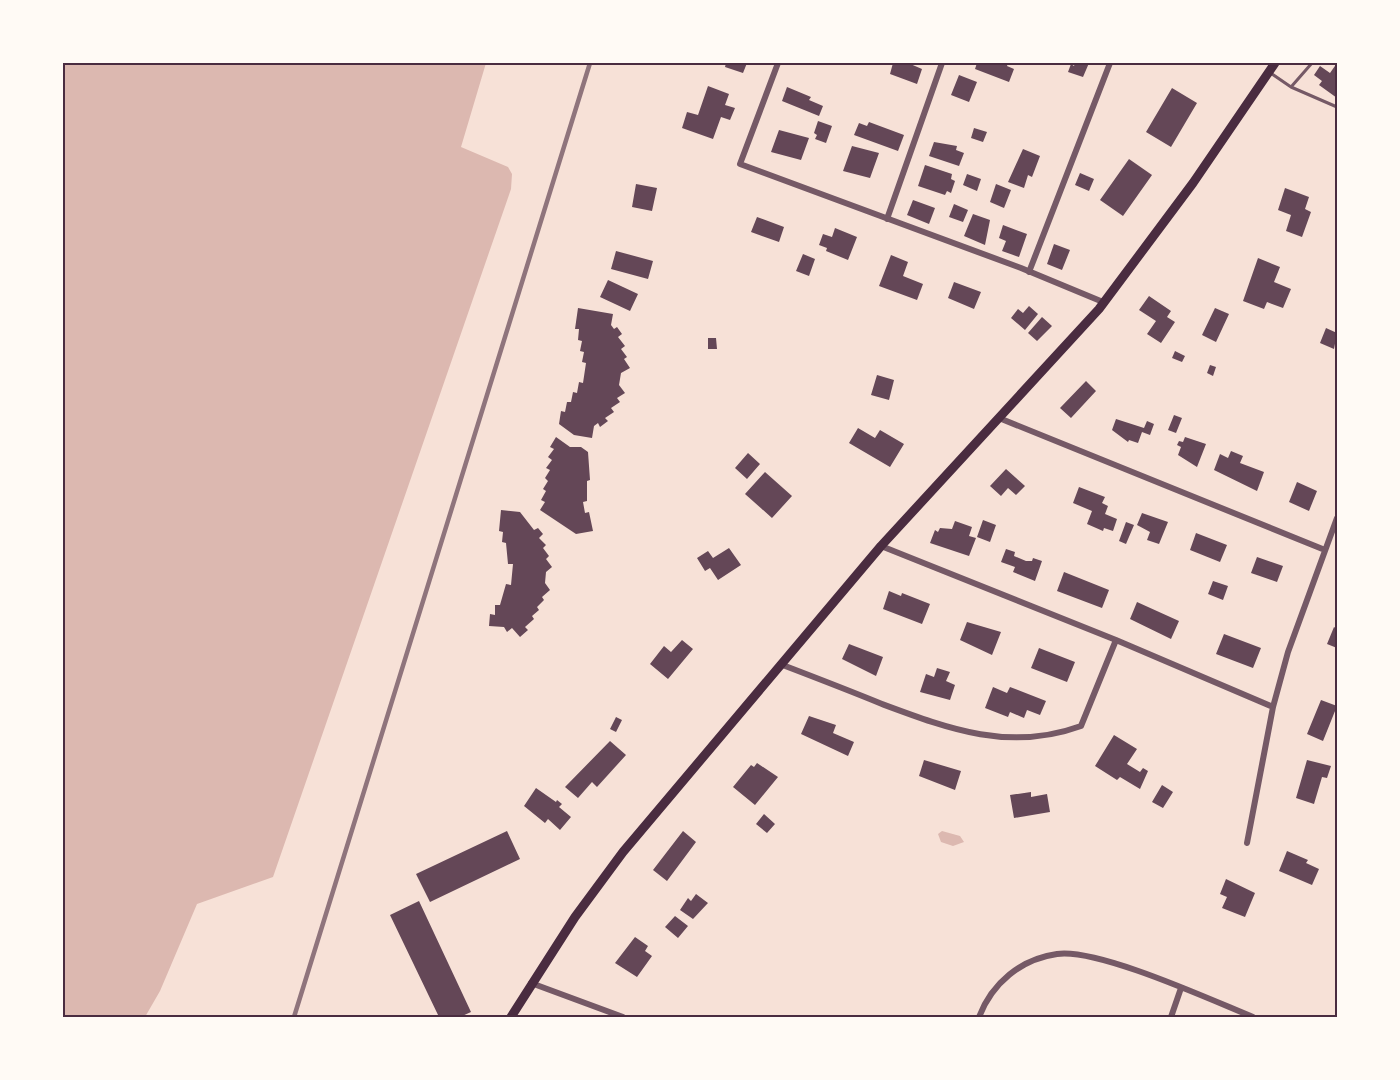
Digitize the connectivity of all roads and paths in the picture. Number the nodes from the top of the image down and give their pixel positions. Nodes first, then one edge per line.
1 (778, 63) edge
2 (942, 63) edge
3 (1110, 63) edge
4 (1275, 63) edge
5 (1312, 63) edge
6 (1269, 72) junction
7 (1291, 87) junction
8 (1337, 107) edge
9 (887, 219) junction
10 (1029, 272) junction
11 (1103, 302) junction
12 (999, 418) junction
13 (1337, 519) edge
14 (881, 546) junction
15 (1325, 550) junction
16 (1116, 640) junction
17 (780, 663) junction
18 (1273, 707) junction
19 (1247, 843) dead end
20 (531, 983) junction
21 (1181, 988) junction
22 (511, 1017) edge
23 (623, 1017) edge
24 (979, 1017) edge
25 (1171, 1017) edge
26 (1253, 1017) edge

1 - 9 street
2 - 9 street
3 - 10 street
4 - 6 main road
5 - 7 lane
6 - 7 lane
6 - 11 main road
7 - 8 lane
9 - 10 street
10 - 11 street
11 - 12 main road
12 - 14 main road
12 - 15 street
13 - 15 street
14 - 16 street
14 - 17 main road
15 - 18 street
16 - 17 street
16 - 18 street
17 - 20 main road
18 - 19 street
20 - 22 main road
20 - 23 street
21 - 24 street
21 - 25 street
21 - 26 street

